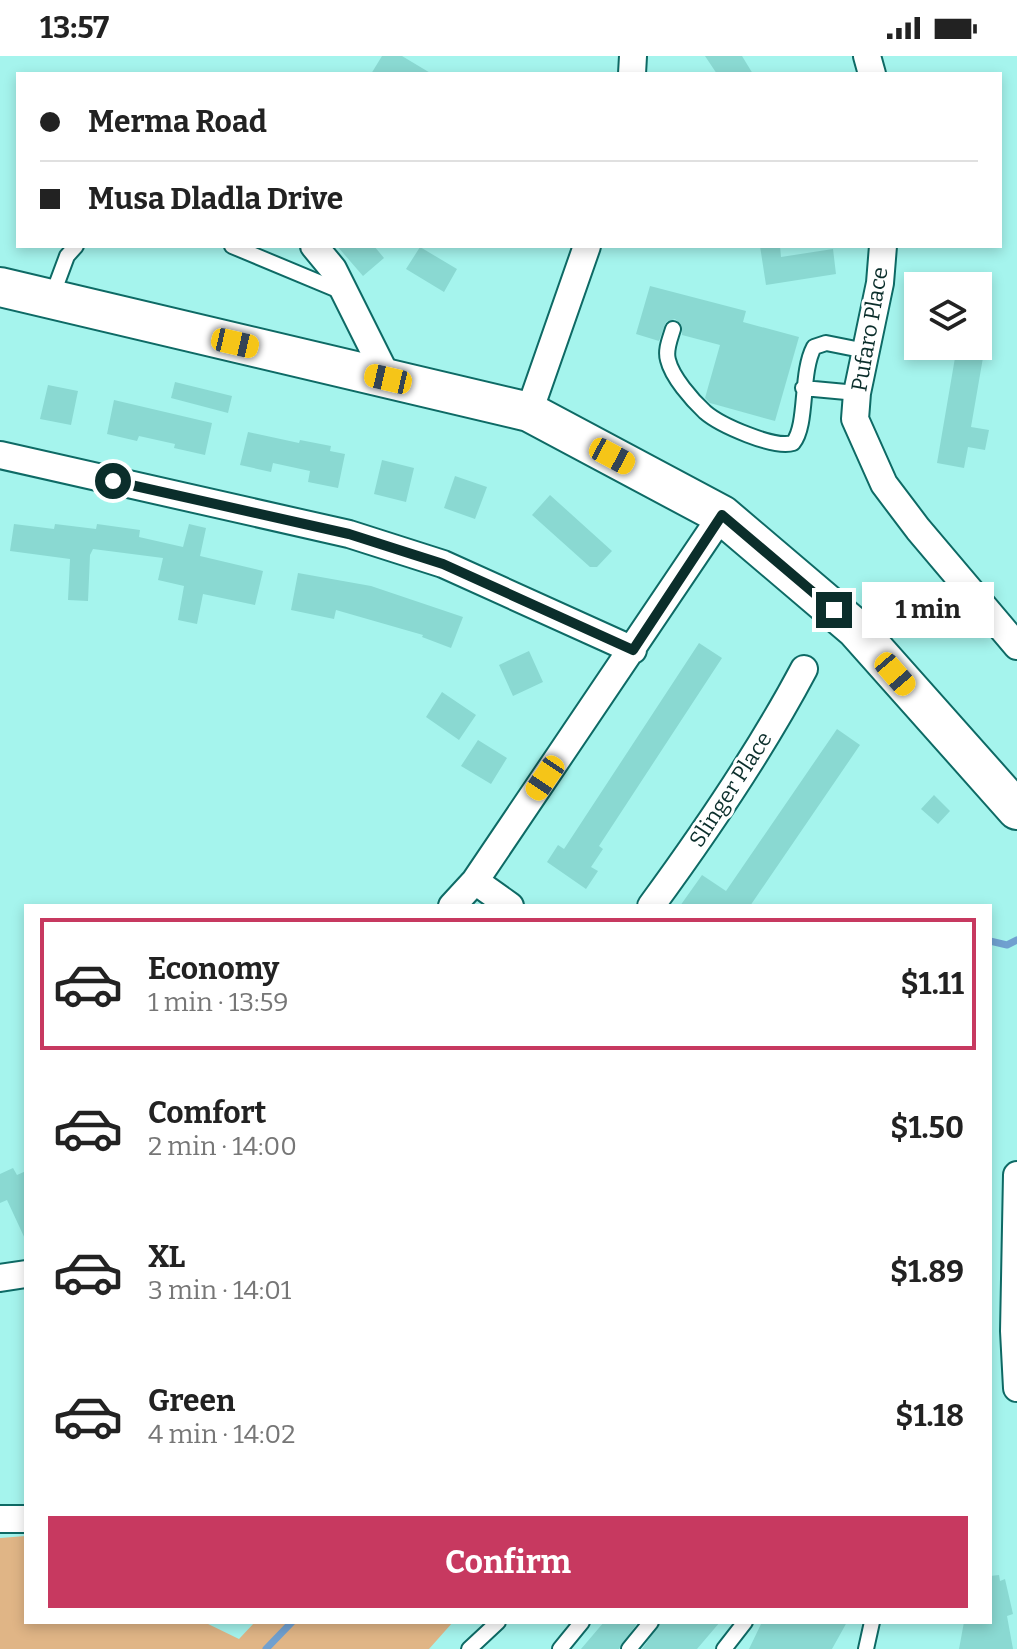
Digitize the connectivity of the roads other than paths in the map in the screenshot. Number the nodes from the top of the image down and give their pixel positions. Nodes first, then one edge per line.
1 (75, 248) edge
2 (237, 248) edge
3 (316, 248) edge
4 (586, 248) edge
5 (883, 248) edge
6 (0, 287) edge
7 (345, 292) junction
8 (51, 299) junction
9 (673, 329) dead end
10 (866, 351) junction
11 (388, 379) junction
12 (803, 388) junction
13 (857, 393) junction
14 (529, 412) junction
15 (0, 455) edge
16 (722, 515) junction
17 (1017, 646) edge
18 (633, 650) junction
19 (804, 669) dead end
20 (1017, 810) edge
21 (475, 881) junction
22 (454, 904) edge
23 (507, 904) edge
24 (652, 904) edge
25 (1017, 1175) edge
26 (24, 1274) edge
27 (0, 1278) edge
28 (1017, 1388) edge
29 (0, 1519) edge
30 (24, 1519) edge
31 (496, 1624) edge
32 (580, 1624) edge
33 (649, 1624) edge
34 (743, 1624) edge
35 (872, 1624) edge
36 (473, 1647) edge
37 (560, 1649) edge
38 (629, 1649) edge
39 (724, 1649) edge
40 (866, 1649) edge

1 - 8 lane
2 - 7 lane
3 - 7 street
4 - 14 street
5 - 10 street, Pufaro Place
6 - 8 street
7 - 11 street
8 - 11 street
9 - 12 lane
10 - 12 lane
10 - 13 street, Pufaro Place
11 - 14 street
12 - 13 lane
13 - 17 street, Pufaro Place
14 - 16 street
15 - 18 street
16 - 18 street
16 - 20 street
18 - 21 street
19 - 24 street, Slinger Place
21 - 22 street
21 - 23 street
25 - 28 street
26 - 27 street
29 - 30 street
31 - 36 lane
32 - 37 lane
33 - 38 lane
34 - 39 lane
35 - 40 lane

